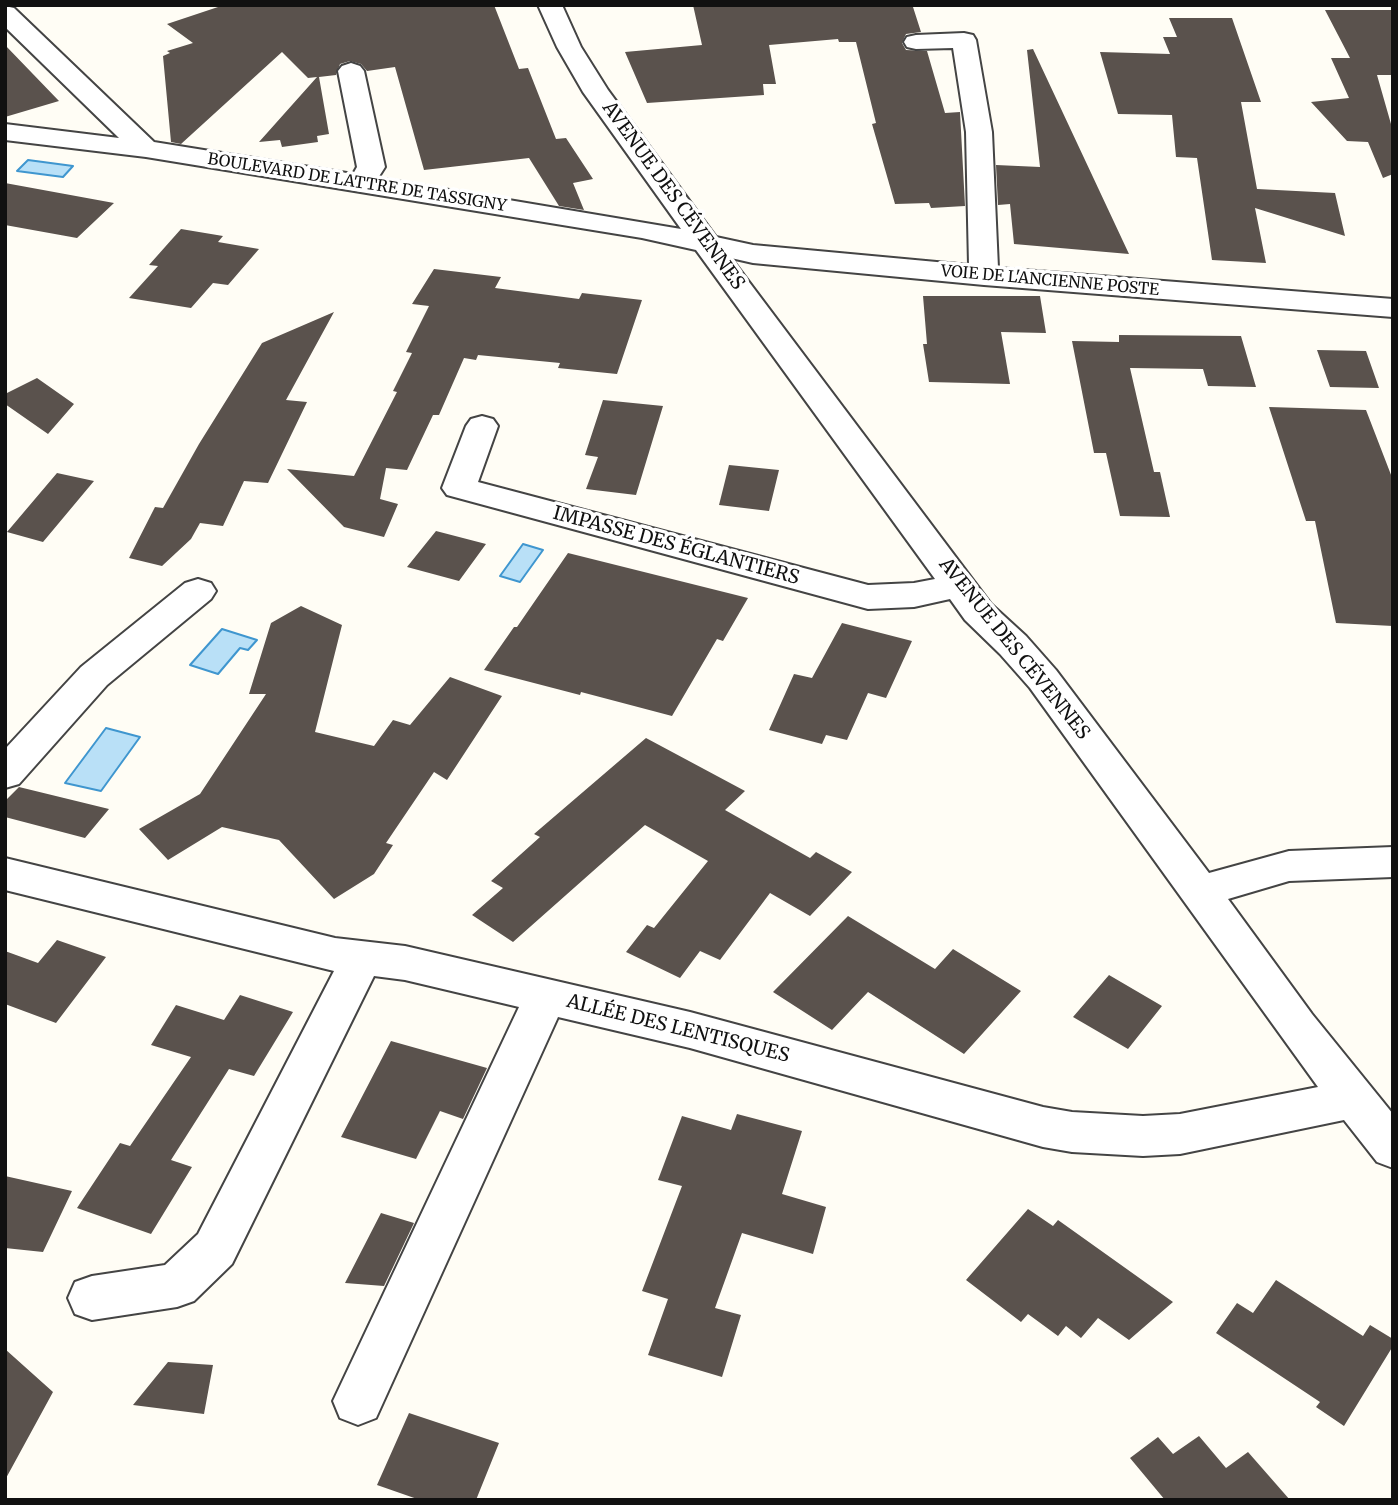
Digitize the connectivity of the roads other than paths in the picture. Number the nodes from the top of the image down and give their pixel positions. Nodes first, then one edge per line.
1 (550, 5) edge
2 (5, 12) edge
3 (916, 41) dead end
4 (351, 71) dead end
5 (5, 132) edge
6 (146, 149) junction
7 (361, 183) junction
8 (708, 244) junction
9 (984, 276) junction
10 (1393, 308) edge
11 (482, 426) dead end
12 (959, 585) junction
13 (198, 591) dead end
14 (5, 774) edge
15 (1393, 862) edge
16 (5, 874) edge
17 (1200, 891) junction
18 (362, 958) junction
19 (546, 996) junction
20 (1352, 1099) junction
21 (1393, 1149) edge
22 (92, 1298) dead end
23 (358, 1401) dead end

1 - 8 street, AVENUE DES CÉVENNES
2 - 6 street
3 - 9 street
4 - 7 street
5 - 6 street, BOULEVARD DE LATTRE DE TASSIGNY
6 - 7 street, BOULEVARD DE LATTRE DE TASSIGNY
7 - 8 street, BOULEVARD DE LATTRE DE TASSIGNY
8 - 9 street, VOIE DE L'ANCIENNE POSTE
8 - 12 street, AVENUE DES CÉVENNES
9 - 10 street, VOIE DE L'ANCIENNE POSTE
11 - 12 street, IMPASSE DES ÉGLANTIERS
12 - 17 street, AVENUE DES CÉVENNES
13 - 14 street
15 - 17 street
16 - 18 street, ALLÉE DES LENTISQUES
17 - 20 street, AVENUE DES CÉVENNES
18 - 19 street, ALLÉE DES LENTISQUES
18 - 22 street
19 - 20 street, ALLÉE DES LENTISQUES
19 - 23 street
20 - 21 street, AVENUE DES CÉVENNES

